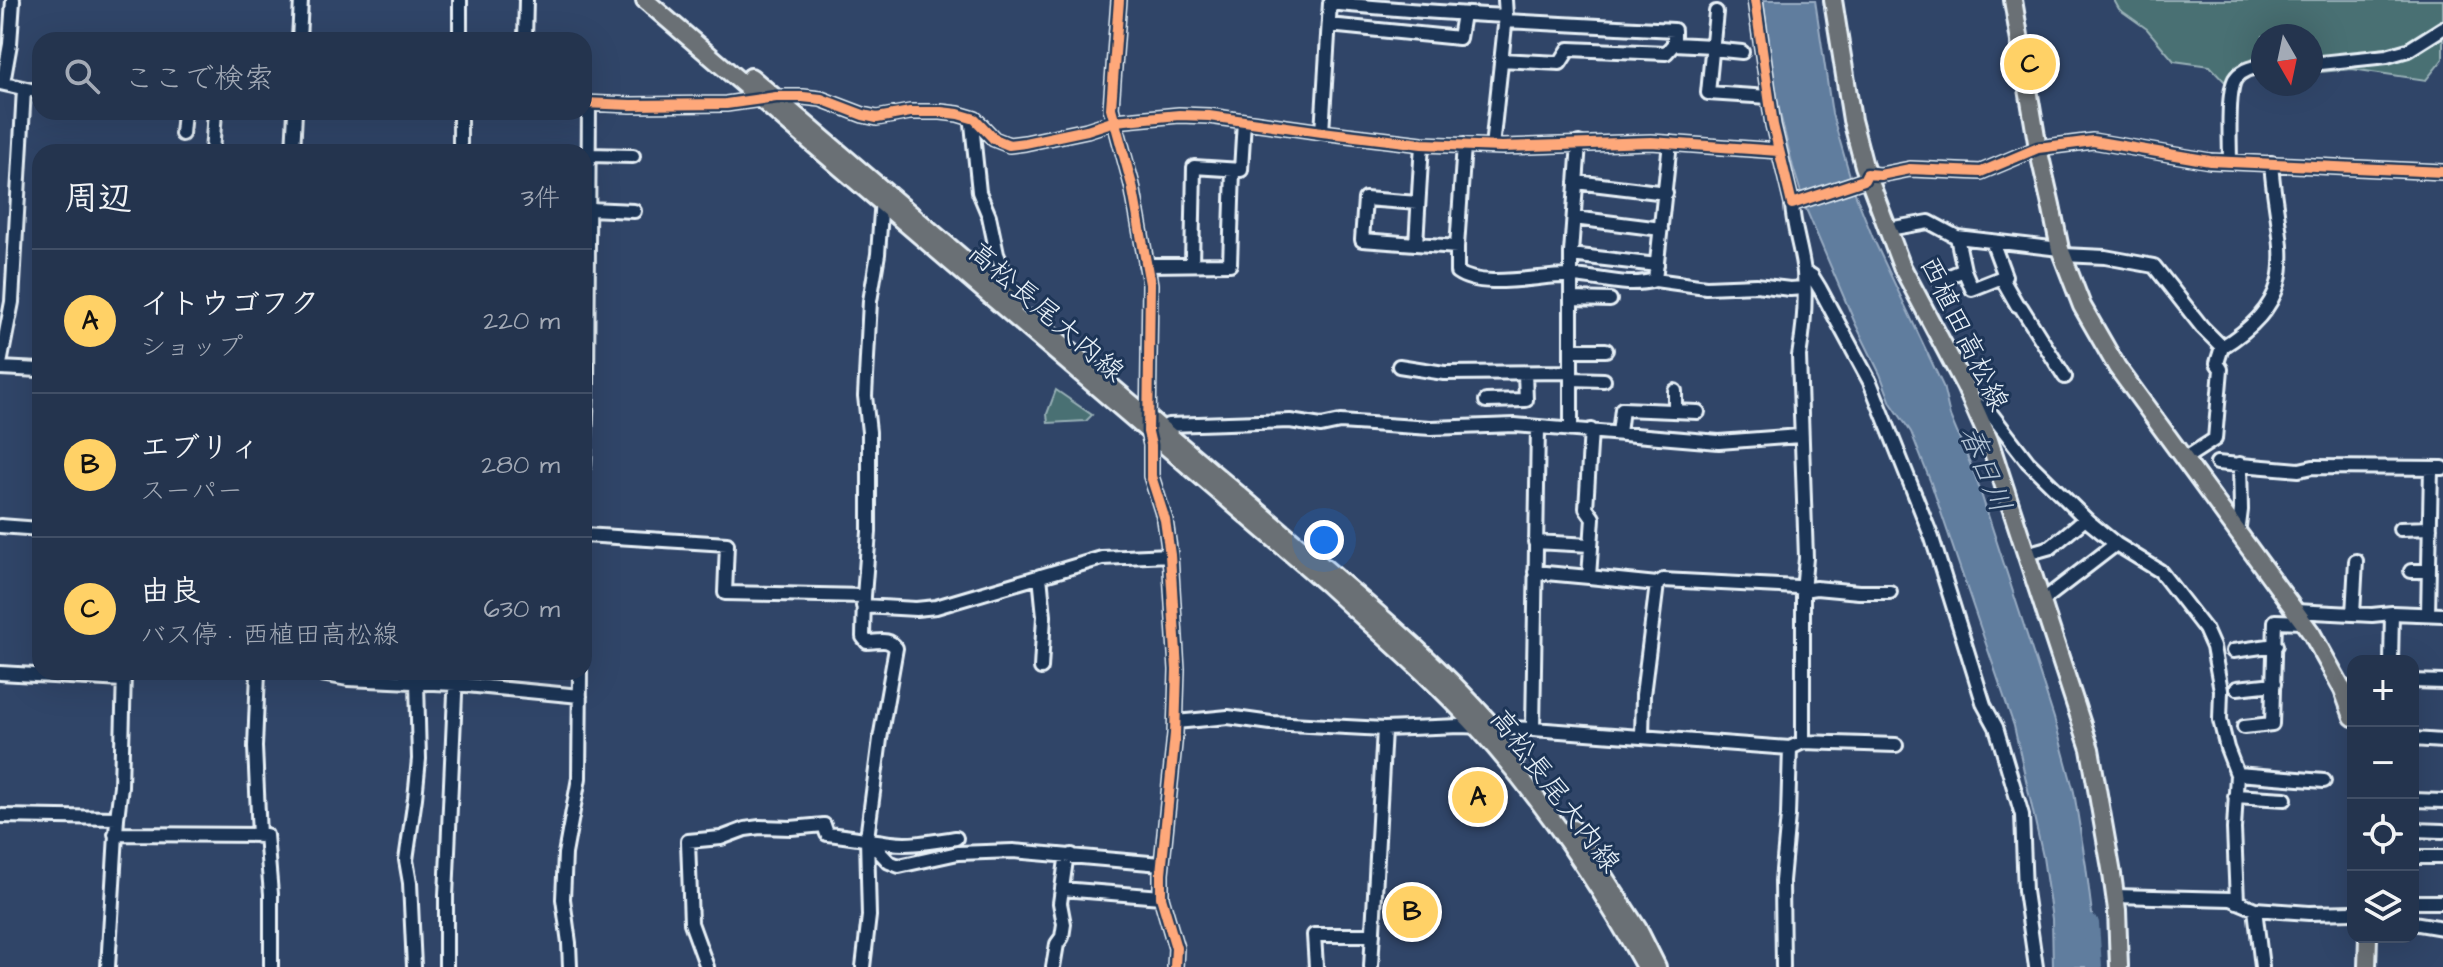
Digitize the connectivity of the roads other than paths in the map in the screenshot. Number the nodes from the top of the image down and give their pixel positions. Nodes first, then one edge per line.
1 (13, 0) edge
2 (301, 0) edge
3 (460, 0) edge
4 (526, 0) edge
5 (645, 0) edge
6 (662, 0) edge
7 (1119, 0) edge
8 (1505, 0) edge
9 (1755, 0) edge
10 (1833, 0) edge
11 (2013, 0) edge
12 (1330, 2) edge
13 (1716, 12) dead end
14 (1463, 14) junction
15 (1505, 18) junction
16 (1329, 25) junction
17 (2443, 28) edge
18 (299, 32) edge
19 (460, 32) edge
20 (525, 32) edge
21 (1674, 44) junction
22 (1712, 48) junction
23 (1742, 52) dead end
24 (1501, 60) junction
25 (2323, 63) edge
26 (2251, 68) edge
27 (1, 83) edge
28 (24, 89) junction
29 (32, 90) edge
30 (1769, 97) junction
31 (768, 98) junction
32 (592, 103) edge
33 (975, 119) junction
34 (183, 120) edge
35 (214, 120) edge
36 (295, 120) edge
37 (460, 120) edge
38 (588, 120) edge
39 (1115, 121) junction
40 (1244, 121) junction
41 (1322, 132) junction
42 (182, 134) dead end
43 (1579, 143) junction
44 (1670, 143) junction
45 (213, 144) edge
46 (293, 144) edge
47 (460, 144) edge
48 (589, 144) edge
49 (1422, 144) junction
50 (1464, 145) junction
51 (1492, 147) junction
52 (2038, 148) junction
53 (1779, 151) junction
54 (592, 155) edge
55 (633, 156) dead end
56 (2230, 162) junction
57 (2271, 163) junction
58 (1233, 170) junction
59 (2443, 172) edge
60 (1861, 178) junction
61 (1576, 182) junction
62 (1666, 193) junction
63 (882, 197) junction
64 (1418, 203) junction
65 (1796, 203) junction
66 (592, 209) edge
67 (634, 211) dead end
68 (1574, 218) junction
69 (1661, 229) junction
70 (1888, 229) junction
71 (1957, 237) junction
72 (1992, 241) junction
73 (1416, 244) junction
74 (1457, 247) junction
75 (2062, 252) junction
76 (997, 254) junction
77 (1571, 255) junction
78 (968, 262) junction
79 (1192, 264) junction
80 (1146, 265) junction
81 (1657, 265) junction
82 (1964, 270) junction
83 (1804, 271) junction
84 (1571, 276) junction
85 (2001, 277) junction
86 (1655, 280) junction
87 (1940, 280) dead end
88 (1804, 288) junction
89 (1008, 297) junction
90 (1571, 299) junction
91 (1610, 300) dead end
92 (2222, 347) junction
93 (1571, 350) junction
94 (1606, 350) dead end
95 (0, 366) edge
96 (1399, 366) dead end
97 (32, 369) edge
98 (1525, 373) junction
99 (1571, 376) junction
100 (2065, 377) dead end
101 (1604, 380) dead end
102 (1675, 391) dead end
103 (1486, 401) dead end
104 (1972, 401) junction
105 (1675, 411) junction
106 (1698, 412) dead end
107 (1153, 426) junction
108 (1538, 427) junction
109 (1571, 428) junction
110 (1591, 430) junction
111 (1619, 433) junction
112 (1800, 436) junction
113 (2184, 459) junction
114 (2217, 463) dead end
115 (2240, 464) junction
116 (2437, 468) edge
117 (2085, 519) junction
118 (0, 526) edge
119 (32, 528) edge
120 (2430, 528) junction
121 (2400, 529) dead end
122 (2238, 534) junction
123 (592, 536) edge
124 (1535, 542) junction
125 (2116, 544) junction
126 (2429, 544) junction
127 (2443, 544) edge
128 (1591, 545) junction
129 (2026, 554) junction
130 (1170, 555) junction
131 (2356, 561) dead end
132 (2411, 571) dead end
133 (2428, 571) junction
134 (1535, 572) junction
135 (1040, 576) junction
136 (1589, 577) junction
137 (1657, 584) junction
138 (1803, 590) junction
139 (1890, 592) dead end
140 (864, 601) junction
141 (2042, 601) junction
142 (2392, 613) junction
143 (2353, 614) junction
144 (2428, 614) junction
145 (2443, 615) edge
146 (2299, 617) junction
147 (2276, 645) junction
148 (2233, 651) dead end
149 (2391, 655) edge
150 (1041, 668) dead end
151 (0, 673) edge
152 (32, 674) edge
153 (123, 680) edge
154 (258, 680) edge
155 (371, 680) edge
156 (436, 680) edge
157 (456, 680) edge
158 (470, 680) edge
159 (580, 680) edge
160 (2419, 681) edge
161 (417, 682) junction
162 (2443, 682) edge
163 (2274, 684) junction
164 (2237, 688) dead end
165 (580, 696) junction
166 (2347, 703) edge
167 (1176, 722) junction
168 (1486, 727) junction
169 (2244, 727) dead end
170 (1384, 729) junction
171 (1533, 729) junction
172 (1642, 737) junction
173 (2419, 739) edge
174 (2443, 741) edge
175 (1803, 742) junction
176 (1896, 745) dead end
177 (1790, 748) junction
178 (2237, 774) junction
179 (2324, 781) dead end
180 (2235, 796) junction
181 (2285, 799) dead end
182 (2419, 800) edge
183 (2443, 801) edge
184 (0, 816) edge
185 (117, 818) junction
186 (2419, 830) edge
187 (2443, 831) edge
188 (115, 834) junction
189 (259, 836) junction
190 (956, 838) dead end
191 (870, 841) junction
192 (1072, 855) junction
193 (2419, 857) edge
194 (2443, 857) edge
195 (1161, 864) junction
196 (1062, 889) junction
197 (2115, 896) junction
198 (1161, 897) junction
199 (2237, 902) junction
200 (2419, 902) edge
201 (2443, 902) edge
202 (2255, 909) junction
203 (2347, 912) edge
204 (2419, 924) edge
205 (2443, 928) edge
206 (1373, 935) junction
207 (2368, 943) edge
208 (108, 967) edge
209 (271, 967) edge
210 (414, 967) edge
211 (446, 967) edge
212 (570, 967) edge
213 (707, 967) edge
214 (863, 967) edge
215 (1053, 967) edge
216 (1175, 967) edge
217 (1316, 967) edge
218 (1371, 967) edge
219 (1645, 967) edge
220 (1657, 967) edge
221 (1783, 967) edge
222 (2036, 967) edge
223 (2119, 967) edge
224 (2262, 967) edge
225 (2367, 967) edge

1 - 27 street
2 - 18 street
3 - 19 street
4 - 20 street
5 - 31 main road, 高松長尾大内線
6 - 31 main road, 高松長尾大内線
7 - 39 street
8 - 15 street
9 - 30 street
10 - 60 main road, 西植田高松線
11 - 52 main road
12 - 14 street
12 - 16 street
13 - 22 street
14 - 15 street
14 - 16 street
15 - 21 street
15 - 24 street
16 - 41 street
17 - 25 street
21 - 22 street
21 - 24 street
22 - 23 street
22 - 30 street
24 - 51 street
26 - 56 street
27 - 28 street
28 - 29 street
28 - 95 street
30 - 53 street
31 - 32 street
31 - 33 street
31 - 63 main road, 高松長尾大内線
33 - 39 street
33 - 76 street
34 - 42 street
35 - 45 street
36 - 46 street
37 - 47 street
38 - 48 street
39 - 40 street
39 - 80 street
40 - 41 street
40 - 58 street
41 - 49 street
43 - 44 street
43 - 51 street
43 - 61 street
44 - 53 street
44 - 62 street
49 - 50 street
49 - 64 street
50 - 51 street
50 - 74 street
52 - 56 street
52 - 60 street
52 - 75 main road
53 - 65 street
54 - 55 street
56 - 57 street
57 - 59 street
57 - 92 street
58 - 79 street
58 - 79 street
60 - 65 street
60 - 70 main road, 西植田高松線
61 - 62 street
61 - 68 street
62 - 69 street
63 - 78 main road, 高松長尾大内線
63 - 107 main road, 高松長尾大内線
63 - 140 street
64 - 73 street
64 - 73 street
65 - 83 street
66 - 67 street
68 - 69 street
68 - 77 street
69 - 81 street
70 - 71 street
70 - 104 main road, 西植田高松線
71 - 72 street
71 - 82 street
72 - 75 street
72 - 85 street
73 - 74 street
74 - 84 street
75 - 92 street
75 - 113 main road
76 - 78 street
76 - 89 street
77 - 81 street
77 - 84 street
78 - 89 main road, 高松長尾大内線
79 - 80 street
80 - 107 street
81 - 86 street
82 - 85 street
82 - 87 street
83 - 88 street
83 - 222 street
84 - 86 street
84 - 90 street
85 - 100 street
86 - 88 street
88 - 112 street
89 - 107 main road, 高松長尾大内線
90 - 91 street
90 - 93 street
92 - 113 street
93 - 94 street
93 - 99 street
95 - 97 street
96 - 98 street
98 - 99 street
98 - 103 street
99 - 101 street
99 - 109 street
102 - 105 street
104 - 117 street
104 - 129 main road, 西植田高松線
105 - 106 street
105 - 111 street
107 - 108 street
107 - 130 street
107 - 168 main road, 高松長尾大内線
108 - 109 street
108 - 124 street
109 - 110 street
110 - 111 street
110 - 128 street
111 - 112 street
112 - 138 street
113 - 122 main road
114 - 115 street
115 - 116 street
115 - 122 street
116 - 120 street
117 - 125 street
117 - 129 street
118 - 119 street
120 - 121 street
120 - 126 street
122 - 146 main road
123 - 140 street
124 - 128 street
124 - 134 street
125 - 141 street
125 - 178 street
126 - 127 street
126 - 133 street
128 - 136 street
129 - 141 main road, 西植田高松線
130 - 135 street
130 - 167 street
131 - 143 street
132 - 133 street
133 - 144 street
134 - 136 street
134 - 171 street
135 - 140 street
135 - 150 street
136 - 137 street
137 - 138 street
137 - 172 street
138 - 139 street
138 - 175 street
140 - 191 street
141 - 197 main road, 西植田高松線
142 - 143 street
142 - 144 street
142 - 149 street
143 - 146 street
144 - 145 street
146 - 147 street
146 - 166 main road
147 - 148 street
147 - 163 street
151 - 152 street
153 - 185 street
154 - 189 street
155 - 161 street
156 - 161 street
157 - 211 street
158 - 165 street
159 - 165 street
160 - 162 street
161 - 210 street
163 - 164 street
163 - 169 street
165 - 212 street
167 - 170 street
167 - 195 street
168 - 170 street
168 - 171 street
168 - 219 main road, 高松長尾大内線
168 - 220 main road, 高松長尾大内線
170 - 206 street
171 - 172 street
172 - 177 street
173 - 174 street
175 - 176 street
175 - 177 street
177 - 221 street
178 - 179 street
178 - 180 street
180 - 181 street
180 - 199 street
182 - 183 street
184 - 185 street
185 - 188 street
186 - 187 street
188 - 189 street
188 - 208 street
189 - 209 street
190 - 191 street
191 - 192 street
191 - 213 street
191 - 214 street
192 - 195 street
192 - 196 street
193 - 194 street
195 - 198 street
196 - 198 street
196 - 215 street
197 - 199 street
197 - 223 main road, 西植田高松線
198 - 216 street
199 - 202 street
200 - 201 street
202 - 203 street
202 - 224 street
204 - 205 street
206 - 217 street
206 - 218 street
207 - 225 main road

